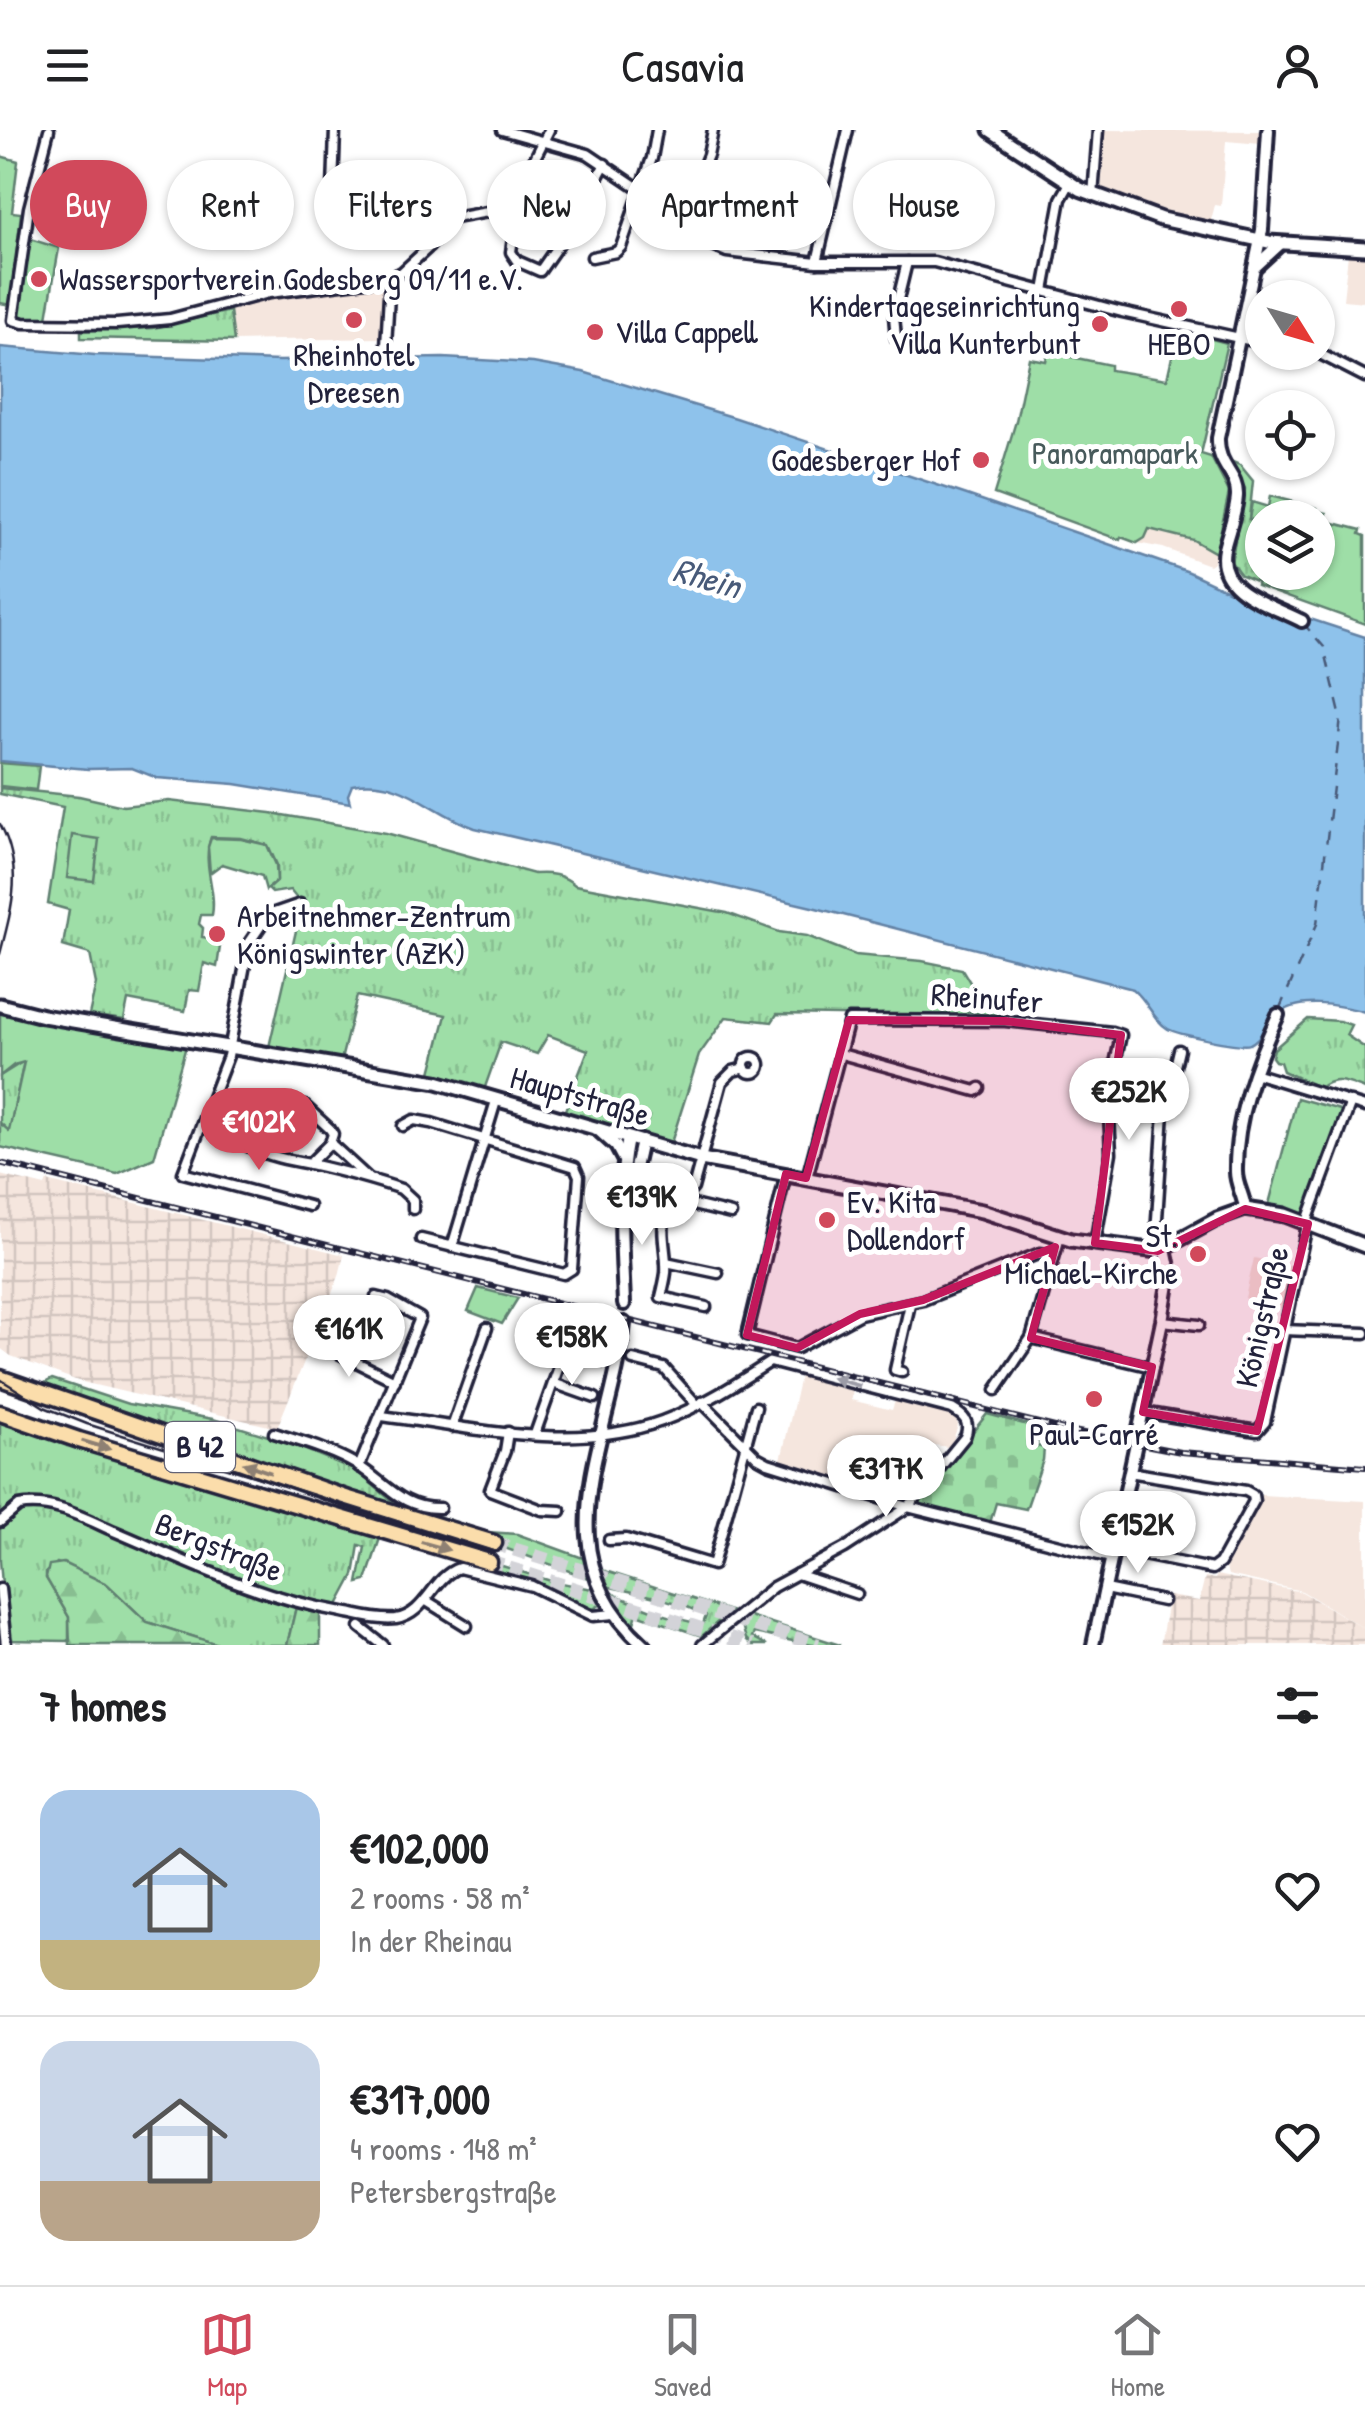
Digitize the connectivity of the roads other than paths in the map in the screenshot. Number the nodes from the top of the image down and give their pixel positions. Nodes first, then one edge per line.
1 (50, 130) edge
2 (335, 130) edge
3 (502, 130) edge
4 (548, 130) edge
5 (657, 130) edge
6 (713, 130) edge
7 (848, 130) edge
8 (990, 130) edge
9 (1098, 130) edge
10 (1268, 130) edge
11 (544, 142) junction
12 (334, 160) edge
13 (535, 160) edge
14 (598, 160) edge
15 (648, 160) edge
16 (706, 160) edge
17 (1070, 183) junction
18 (1093, 196) junction
19 (626, 232) edge
20 (1260, 241) junction
21 (1280, 244) junction
22 (1365, 248) edge
23 (426, 250) edge
24 (511, 250) edge
25 (553, 250) edge
26 (722, 250) edge
27 (592, 257) dead end
28 (817, 262) junction
29 (907, 262) junction
30 (1256, 266) junction
31 (390, 278) junction
32 (1044, 291) junction
33 (896, 338) dead end
34 (1240, 339) junction
35 (1245, 340) edge
36 (386, 346) dead end
37 (1335, 362) edge
38 (1365, 377) edge
39 (1302, 621) dead end
40 (300, 904) dead end
41 (0, 1006) edge
42 (1278, 1014) dead end
43 (230, 1047) junction
44 (841, 1054) junction
45 (1178, 1055) dead end
46 (744, 1068) dead end
47 (1254, 1073) junction
48 (980, 1088) dead end
49 (213, 1097) junction
50 (496, 1101) junction
51 (1351, 1102) junction
52 (305, 1106) dead end
53 (1365, 1107) edge
54 (222, 1125) junction
55 (403, 1126) dead end
56 (201, 1127) junction
57 (597, 1129) junction
58 (484, 1140) junction
59 (634, 1140) junction
60 (330, 1143) junction
61 (701, 1159) junction
62 (624, 1160) junction
63 (309, 1164) junction
64 (786, 1174) junction
65 (806, 1178) junction
66 (371, 1180) junction
67 (686, 1198) junction
68 (310, 1206) dead end
69 (413, 1209) dead end
70 (1245, 1209) junction
71 (731, 1214) dead end
72 (1308, 1224) junction
73 (622, 1229) junction
74 (1060, 1237) junction
75 (421, 1239) dead end
76 (1095, 1244) junction
77 (1365, 1246) edge
78 (452, 1247) junction
79 (1162, 1250) junction
80 (1053, 1256) junction
81 (666, 1262) junction
82 (718, 1273) dead end
83 (376, 1297) dead end
84 (624, 1304) dead end
85 (910, 1304) junction
86 (706, 1307) dead end
87 (1162, 1321) junction
88 (624, 1324) dead end
89 (1198, 1326) dead end
90 (488, 1328) dead end
91 (572, 1330) dead end
92 (1283, 1330) junction
93 (1365, 1333) edge
94 (1031, 1338) junction
95 (320, 1344) dead end
96 (566, 1348) junction
97 (633, 1360) dead end
98 (604, 1362) dead end
99 (1152, 1367) junction
100 (902, 1372) dead end
101 (0, 1378) edge
102 (395, 1380) junction
103 (553, 1383) junction
104 (996, 1390) dead end
105 (595, 1398) dead end
106 (699, 1404) junction
107 (756, 1407) dead end
108 (1143, 1412) junction
109 (2, 1413) edge
110 (381, 1416) junction
111 (452, 1427) junction
112 (274, 1432) dead end
113 (508, 1432) junction
114 (602, 1433) junction
115 (536, 1434) junction
116 (745, 1444) junction
117 (359, 1466) junction
118 (1129, 1472) junction
119 (908, 1507) junction
120 (440, 1508) dead end
121 (561, 1510) dead end
122 (0, 1522) edge
123 (609, 1540) dead end
124 (494, 1543) tunnel mouth
125 (1112, 1554) junction
126 (489, 1562) tunnel mouth
127 (797, 1574) junction
128 (1104, 1588) junction
129 (0, 1589) edge
130 (857, 1594) dead end
131 (425, 1600) junction
132 (1163, 1601) dead end
133 (614, 1614) junction
134 (360, 1626) dead end
135 (467, 1626) dead end
136 (6, 1645) edge
137 (383, 1645) edge
138 (644, 1645) edge
139 (702, 1645) edge
140 (1093, 1645) edge

1 - 31 street
2 - 12 street
3 - 11 street
4 - 11 street
5 - 15 street
6 - 16 street
7 - 28 street
8 - 17 main road
9 - 18 street
10 - 20 street
11 - 13 street
11 - 14 street
17 - 18 main road
17 - 32 street
18 - 20 main road
19 - 27 street
20 - 21 main road
20 - 30 street
21 - 22 main road
21 - 30 street
23 - 31 street
24 - 25 street
26 - 28 street
28 - 29 street
29 - 32 street
29 - 33 street
30 - 34 street
31 - 36 street
32 - 34 street
34 - 35 street
34 - 39 street
37 - 38 street
40 - 43 street
41 - 43 main road, Hauptstraße
42 - 47 street
43 - 49 street
43 - 50 main road, Hauptstraße
44 - 48 street
44 - 65 street
44 - 76 street, Rheinufer
45 - 79 street
46 - 61 street
47 - 51 street
47 - 70 street
49 - 54 street
49 - 56 street
50 - 57 main road, Hauptstraße
50 - 58 street
51 - 53 street
51 - 72 street, Königstraße
52 - 60 street
54 - 56 street
54 - 63 street
55 - 58 street
56 - 68 street
57 - 59 main road, Hauptstraße
57 - 62 street
58 - 78 street
58 - 78 street
59 - 61 main road, Hauptstraße
59 - 62 street
59 - 73 street
60 - 63 street
60 - 66 street
61 - 64 main road, Hauptstraße
61 - 67 street
62 - 73 street
63 - 66 street
64 - 65 main road, Hauptstraße
64 - 85 street
65 - 74 main road, Hauptstraße
66 - 69 street
67 - 71 street
67 - 81 street
70 - 72 main road
70 - 79 main road
72 - 77 main road
72 - 92 street, Königstraße
73 - 84 street
74 - 76 main road, Hauptstraße
74 - 80 street
75 - 78 street
76 - 79 main road, Hauptstraße
79 - 87 street
80 - 85 street
80 - 94 street
81 - 82 street
81 - 86 street
83 - 102 street
85 - 100 street
87 - 89 street
87 - 99 street
88 - 114 street
90 - 111 street
91 - 96 street
92 - 93 street
92 - 108 street, Königstraße
94 - 99 street
94 - 104 street
95 - 102 street
96 - 98 street
96 - 103 street
97 - 106 street
99 - 108 street
124 -> 101 highway, B 42
102 - 110 street
103 - 105 street
103 - 115 street
106 - 114 street
106 - 116 street
119 -> 106 street
107 - 116 street
108 - 118 street
109 -> 126 highway, B 42
110 - 111 street
110 - 117 street
111 - 113 street
112 - 117 street
113 - 115 street
113 - 121 street
114 - 115 street
114 - 133 street
116 - 119 street
116 - 123 street
117 - 120 street
118 - 125 street
118 - 125 street
119 - 125 street
119 - 127 street
122 - 131 street, Bergstraße
125 - 128 street
127 - 130 street
127 - 139 street
128 - 132 street
128 - 140 street
129 - 136 street
131 - 133 street, Bergstraße
131 - 135 street
133 - 138 street
134 - 137 street

